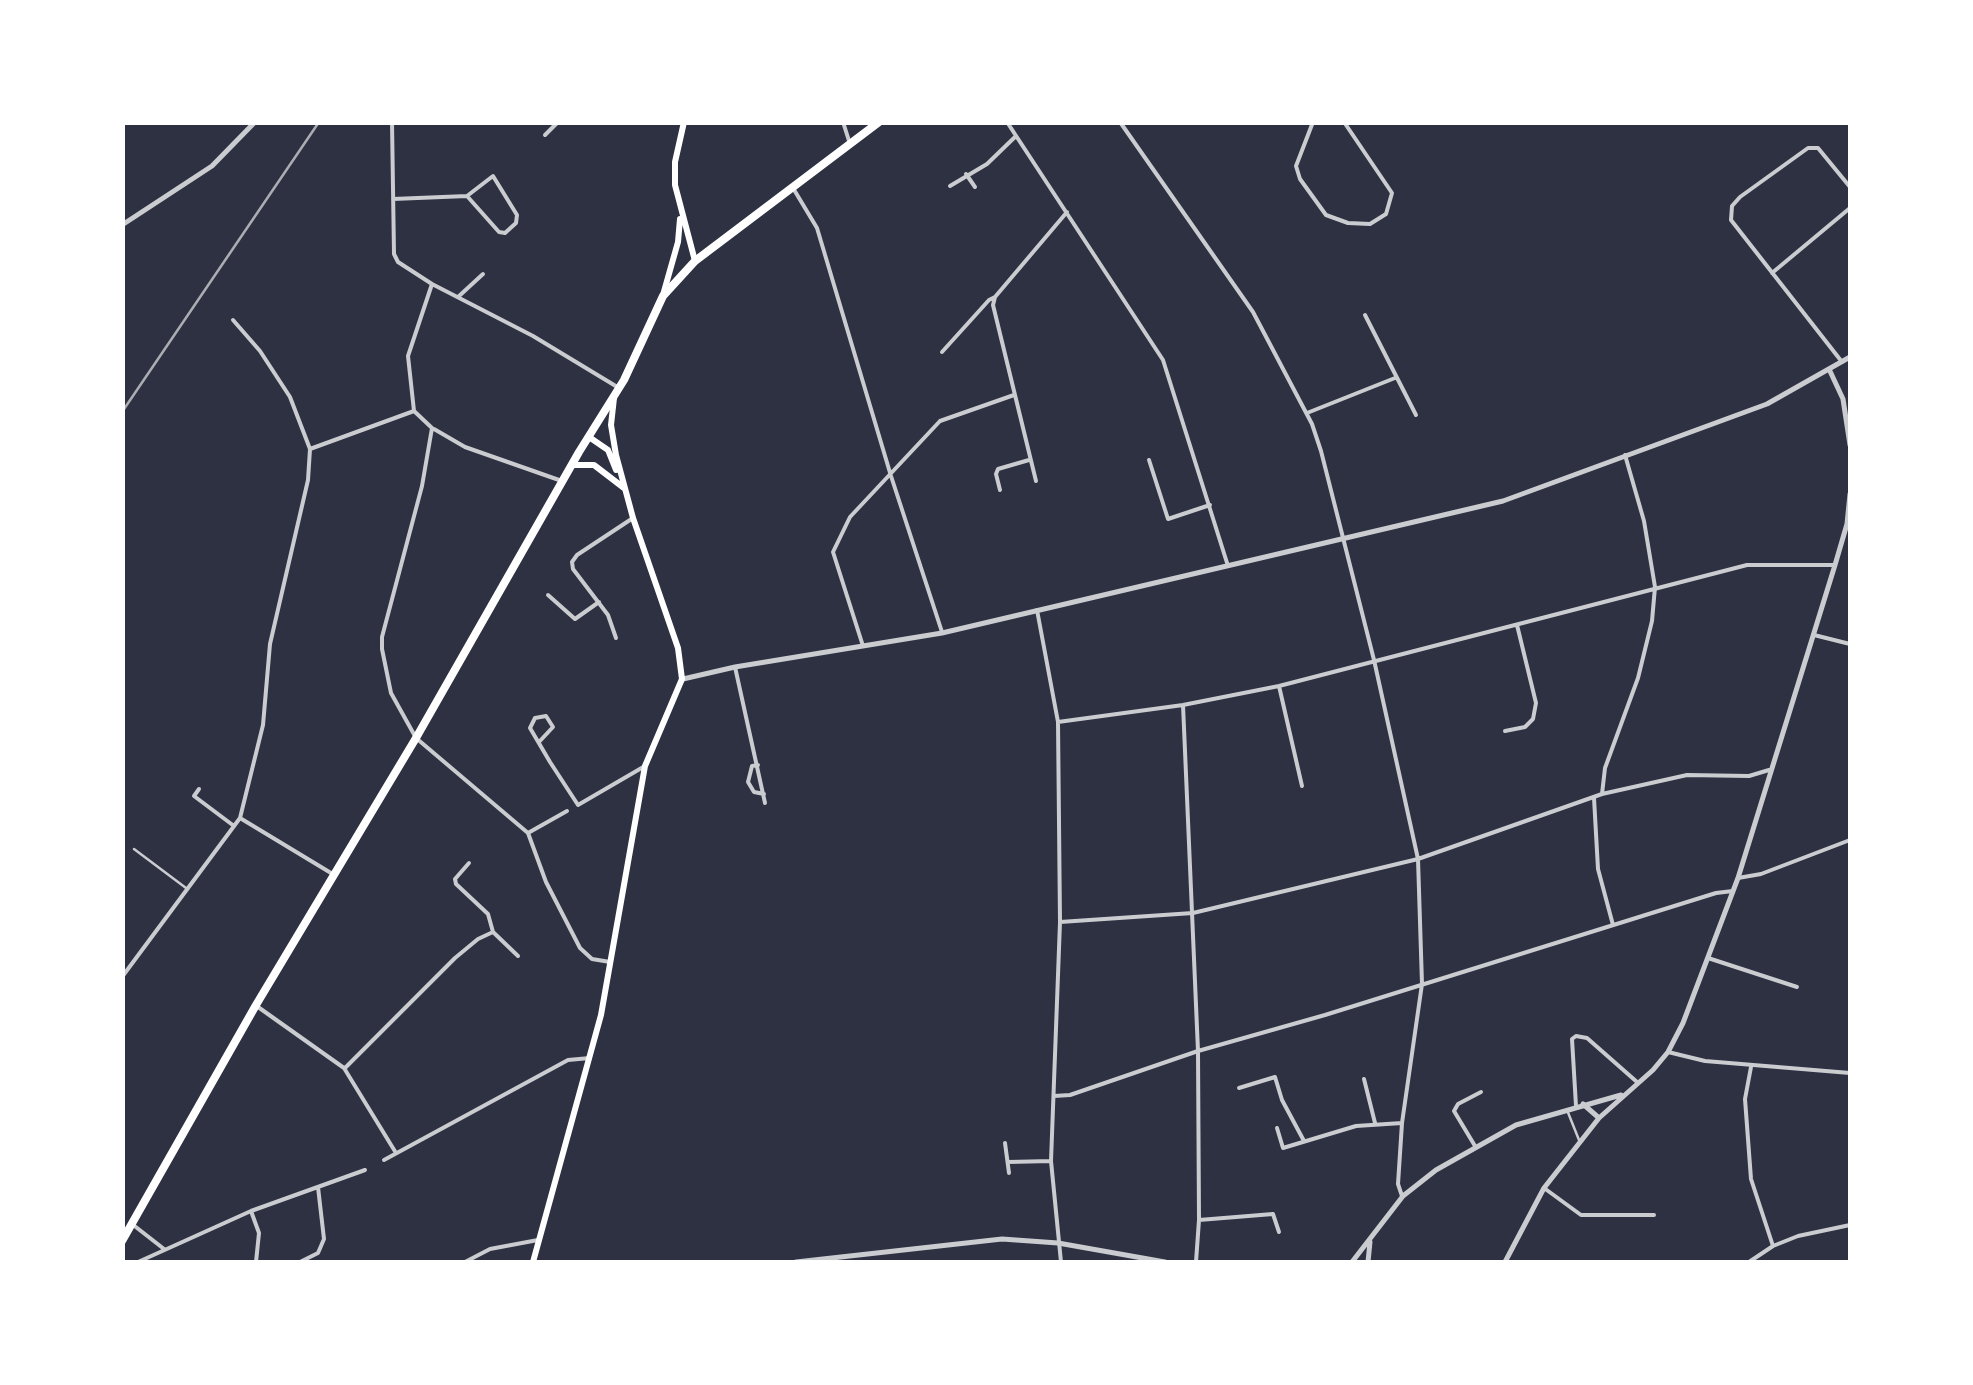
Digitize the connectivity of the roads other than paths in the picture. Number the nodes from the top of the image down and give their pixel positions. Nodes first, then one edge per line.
1 (255, 122) edge
2 (392, 122) edge
3 (558, 122) edge
4 (684, 122) edge
5 (842, 122) edge
6 (880, 122) edge
7 (1008, 122) edge
8 (1120, 122) edge
9 (1313, 122) edge
10 (1344, 122) edge
11 (545, 135) dead end
12 (1016, 136) junction
13 (850, 144) junction
14 (966, 174) junction
15 (1850, 185) edge
16 (950, 186) dead end
17 (975, 187) dead end
18 (793, 188) junction
19 (467, 196) junction
20 (393, 199) junction
21 (1850, 208) edge
22 (1068, 212) junction
23 (680, 214) junction
24 (122, 226) edge
25 (695, 261) junction
26 (1772, 273) junction
27 (482, 274) dead end
28 (432, 284) junction
29 (663, 296) junction
30 (458, 297) junction
31 (995, 297) junction
32 (1365, 315) dead end
33 (232, 320) dead end
34 (942, 352) dead end
35 (1850, 357) edge
36 (1842, 362) junction
37 (1829, 369) junction
38 (1396, 378) junction
39 (616, 392) junction
40 (1014, 395) junction
41 (414, 411) junction
42 (1306, 414) junction
43 (1416, 416) dead end
44 (432, 428) junction
45 (589, 437) junction
46 (1850, 445) edge
47 (310, 449) junction
48 (1626, 455) junction
49 (1029, 460) junction
50 (1149, 460) dead end
51 (572, 465) junction
52 (891, 476) junction
53 (1036, 480) dead end
54 (563, 482) junction
55 (625, 489) junction
56 (1000, 490) dead end
57 (1850, 494) edge
58 (1210, 504) junction
59 (633, 518) junction
60 (1343, 538) junction
61 (1228, 566) junction
62 (1835, 566) junction
63 (1655, 586) junction
64 (548, 595) dead end
65 (598, 602) junction
66 (1037, 610) junction
67 (1518, 626) junction
68 (942, 633) junction
69 (1814, 635) junction
70 (616, 638) dead end
71 (1850, 644) edge
72 (863, 646) junction
73 (1374, 660) junction
74 (735, 667) junction
75 (682, 679) junction
76 (1280, 686) junction
77 (1183, 705) junction
78 (1058, 722) junction
79 (1505, 731) dead end
80 (416, 738) junction
81 (539, 742) junction
82 (758, 764) junction
83 (645, 766) junction
84 (1769, 770) junction
85 (1302, 786) dead end
86 (199, 789) dead end
87 (764, 794) junction
88 (1602, 794) junction
89 (194, 796) junction
90 (1594, 798) junction
91 (765, 803) dead end
92 (188, 804) dead end
93 (567, 810) dead end
94 (240, 818) junction
95 (234, 826) junction
96 (528, 833) junction
97 (1850, 840) edge
98 (134, 849) dead end
99 (1418, 859) junction
100 (468, 863) dead end
101 (335, 874) junction
102 (1738, 878) junction
103 (188, 889) junction
104 (1733, 891) junction
105 (1193, 914) junction
106 (1060, 922) junction
107 (1613, 925) junction
108 (493, 932) junction
109 (518, 956) dead end
110 (1708, 958) junction
111 (610, 962) junction
112 (122, 977) edge
113 (1422, 984) junction
114 (1797, 987) dead end
115 (256, 1005) junction
116 (1198, 1051) junction
117 (1668, 1052) junction
118 (590, 1058) junction
119 (1751, 1067) junction
120 (344, 1068) junction
121 (1850, 1072) edge
122 (1364, 1079) dead end
123 (1638, 1082) junction
124 (1239, 1088) dead end
125 (1480, 1092) dead end
126 (1623, 1094) junction
127 (1054, 1096) junction
128 (1580, 1105) junction
129 (1442, 1108) dead end
130 (1567, 1108) junction
131 (1454, 1111) junction
132 (1599, 1118) junction
133 (1375, 1123) junction
134 (1402, 1123) junction
135 (1277, 1128) dead end
136 (1304, 1141) junction
137 (1580, 1141) junction
138 (1005, 1143) dead end
139 (1474, 1146) junction
140 (396, 1153) junction
141 (384, 1160) dead end
142 (1008, 1162) junction
143 (1051, 1162) junction
144 (365, 1170) dead end
145 (1009, 1173) dead end
146 (318, 1188) junction
147 (1544, 1188) junction
148 (1403, 1196) junction
149 (1638, 1203) dead end
150 (251, 1211) junction
151 (1639, 1215) junction
152 (1654, 1215) dead end
153 (1199, 1220) junction
154 (131, 1223) junction
155 (1850, 1224) edge
156 (1279, 1232) dead end
157 (123, 1239) edge
158 (1370, 1239) junction
159 (538, 1240) junction
160 (1058, 1244) junction
161 (1774, 1246) junction
162 (164, 1248) junction
163 (138, 1262) edge
164 (256, 1262) edge
165 (300, 1262) edge
166 (465, 1262) edge
167 (533, 1262) edge
168 (796, 1262) edge
169 (1060, 1262) edge
170 (1164, 1262) edge
171 (1196, 1262) edge
172 (1352, 1262) edge
173 (1368, 1262) edge
174 (1504, 1262) edge
175 (1749, 1262) edge

1 - 24 street
2 - 20 street
3 - 11 street
4 - 23 main road
5 - 13 street
6 - 13 highway
7 - 12 street
8 - 42 street
9 - 10 street
12 - 14 street
12 - 22 street
13 - 18 highway
14 - 16 street
14 - 17 street
15 - 26 street
18 - 25 highway
18 - 52 street
19 - 19 street
19 - 20 street
20 - 28 street
21 - 26 street
22 - 31 street
22 - 58 street
23 - 25 main road
23 - 29 main road
25 - 29 highway
26 - 36 street
27 - 30 street
28 - 30 street
28 - 41 street
29 - 39 highway
30 - 39 street
31 - 34 street
31 - 40 street
32 - 38 street
33 - 47 street
35 - 36 street
36 - 37 street
37 - 46 street
37 - 48 street
38 - 42 street
38 - 43 street
39 - 45 highway
39 - 55 main road
40 - 49 street
40 - 52 street
41 - 44 street
41 - 47 street
42 - 60 street
44 - 54 street
44 - 80 street
45 - 51 highway
45 - 55 main road
47 - 94 street
48 - 60 street
48 - 63 street
49 - 53 street
49 - 56 street
50 - 58 street
51 - 54 highway
51 - 55 main road
52 - 68 street
52 - 72 street
54 - 80 highway
55 - 59 main road
57 - 62 street
58 - 61 street
59 - 65 street
59 - 75 main road
60 - 61 street
60 - 73 street
61 - 66 street
62 - 63 street
62 - 69 street
63 - 67 street
63 - 88 street
64 - 65 street
65 - 70 street
66 - 68 street
66 - 78 street
67 - 73 street
67 - 79 street
68 - 72 street
69 - 71 street
69 - 84 street
72 - 74 street
73 - 76 street
73 - 99 street
74 - 75 street
74 - 82 street
75 - 83 main road
76 - 77 street
76 - 85 street
77 - 78 street
77 - 105 street
78 - 106 street
80 - 96 street
80 - 101 highway
81 - 81 street
81 - 83 street
82 - 87 street
82 - 87 street
83 - 111 main road
84 - 88 street
84 - 102 street
86 - 89 street
87 - 91 street
88 - 90 street
89 - 92 street
89 - 95 street
90 - 99 street
90 - 107 street
93 - 96 street
94 - 95 street
94 - 101 street
95 - 103 street
96 - 111 street
97 - 102 street
98 - 103 lane
99 - 105 street
99 - 113 street
100 - 108 street
101 - 115 highway
102 - 104 street
103 - 112 street
104 - 107 street
104 - 110 street
105 - 106 street
105 - 116 street
106 - 127 street
107 - 113 street
108 - 109 street
108 - 120 street
110 - 114 street
110 - 117 street
111 - 118 main road
113 - 116 street
113 - 134 street
115 - 120 street
115 - 154 highway
116 - 127 street
116 - 153 street
117 - 119 street
117 - 123 street
118 - 140 street
118 - 159 main road
119 - 121 street
119 - 161 street
120 - 140 street
122 - 133 street
123 - 126 street
123 - 128 street
124 - 136 street
125 - 131 street
126 - 128 street
126 - 132 street
127 - 143 street
128 - 130 street
128 - 132 street
129 - 131 street
130 - 137 lane
130 - 139 street
131 - 139 street
132 - 137 street
133 - 134 street
133 - 136 street
134 - 148 street
135 - 136 street
137 - 147 street
138 - 142 street
139 - 148 street
140 - 141 street
142 - 143 street
142 - 145 street
143 - 160 street
144 - 146 street
146 - 150 street
146 - 165 street
147 - 151 street
147 - 174 street
148 - 158 street
149 - 151 street
150 - 162 street
150 - 164 street
151 - 152 street
153 - 156 street
153 - 171 street
154 - 157 highway
154 - 162 street
155 - 161 street
158 - 172 street
158 - 173 street
159 - 166 street
159 - 167 main road
160 - 168 street
160 - 169 street
160 - 170 street
161 - 175 street
162 - 163 street

